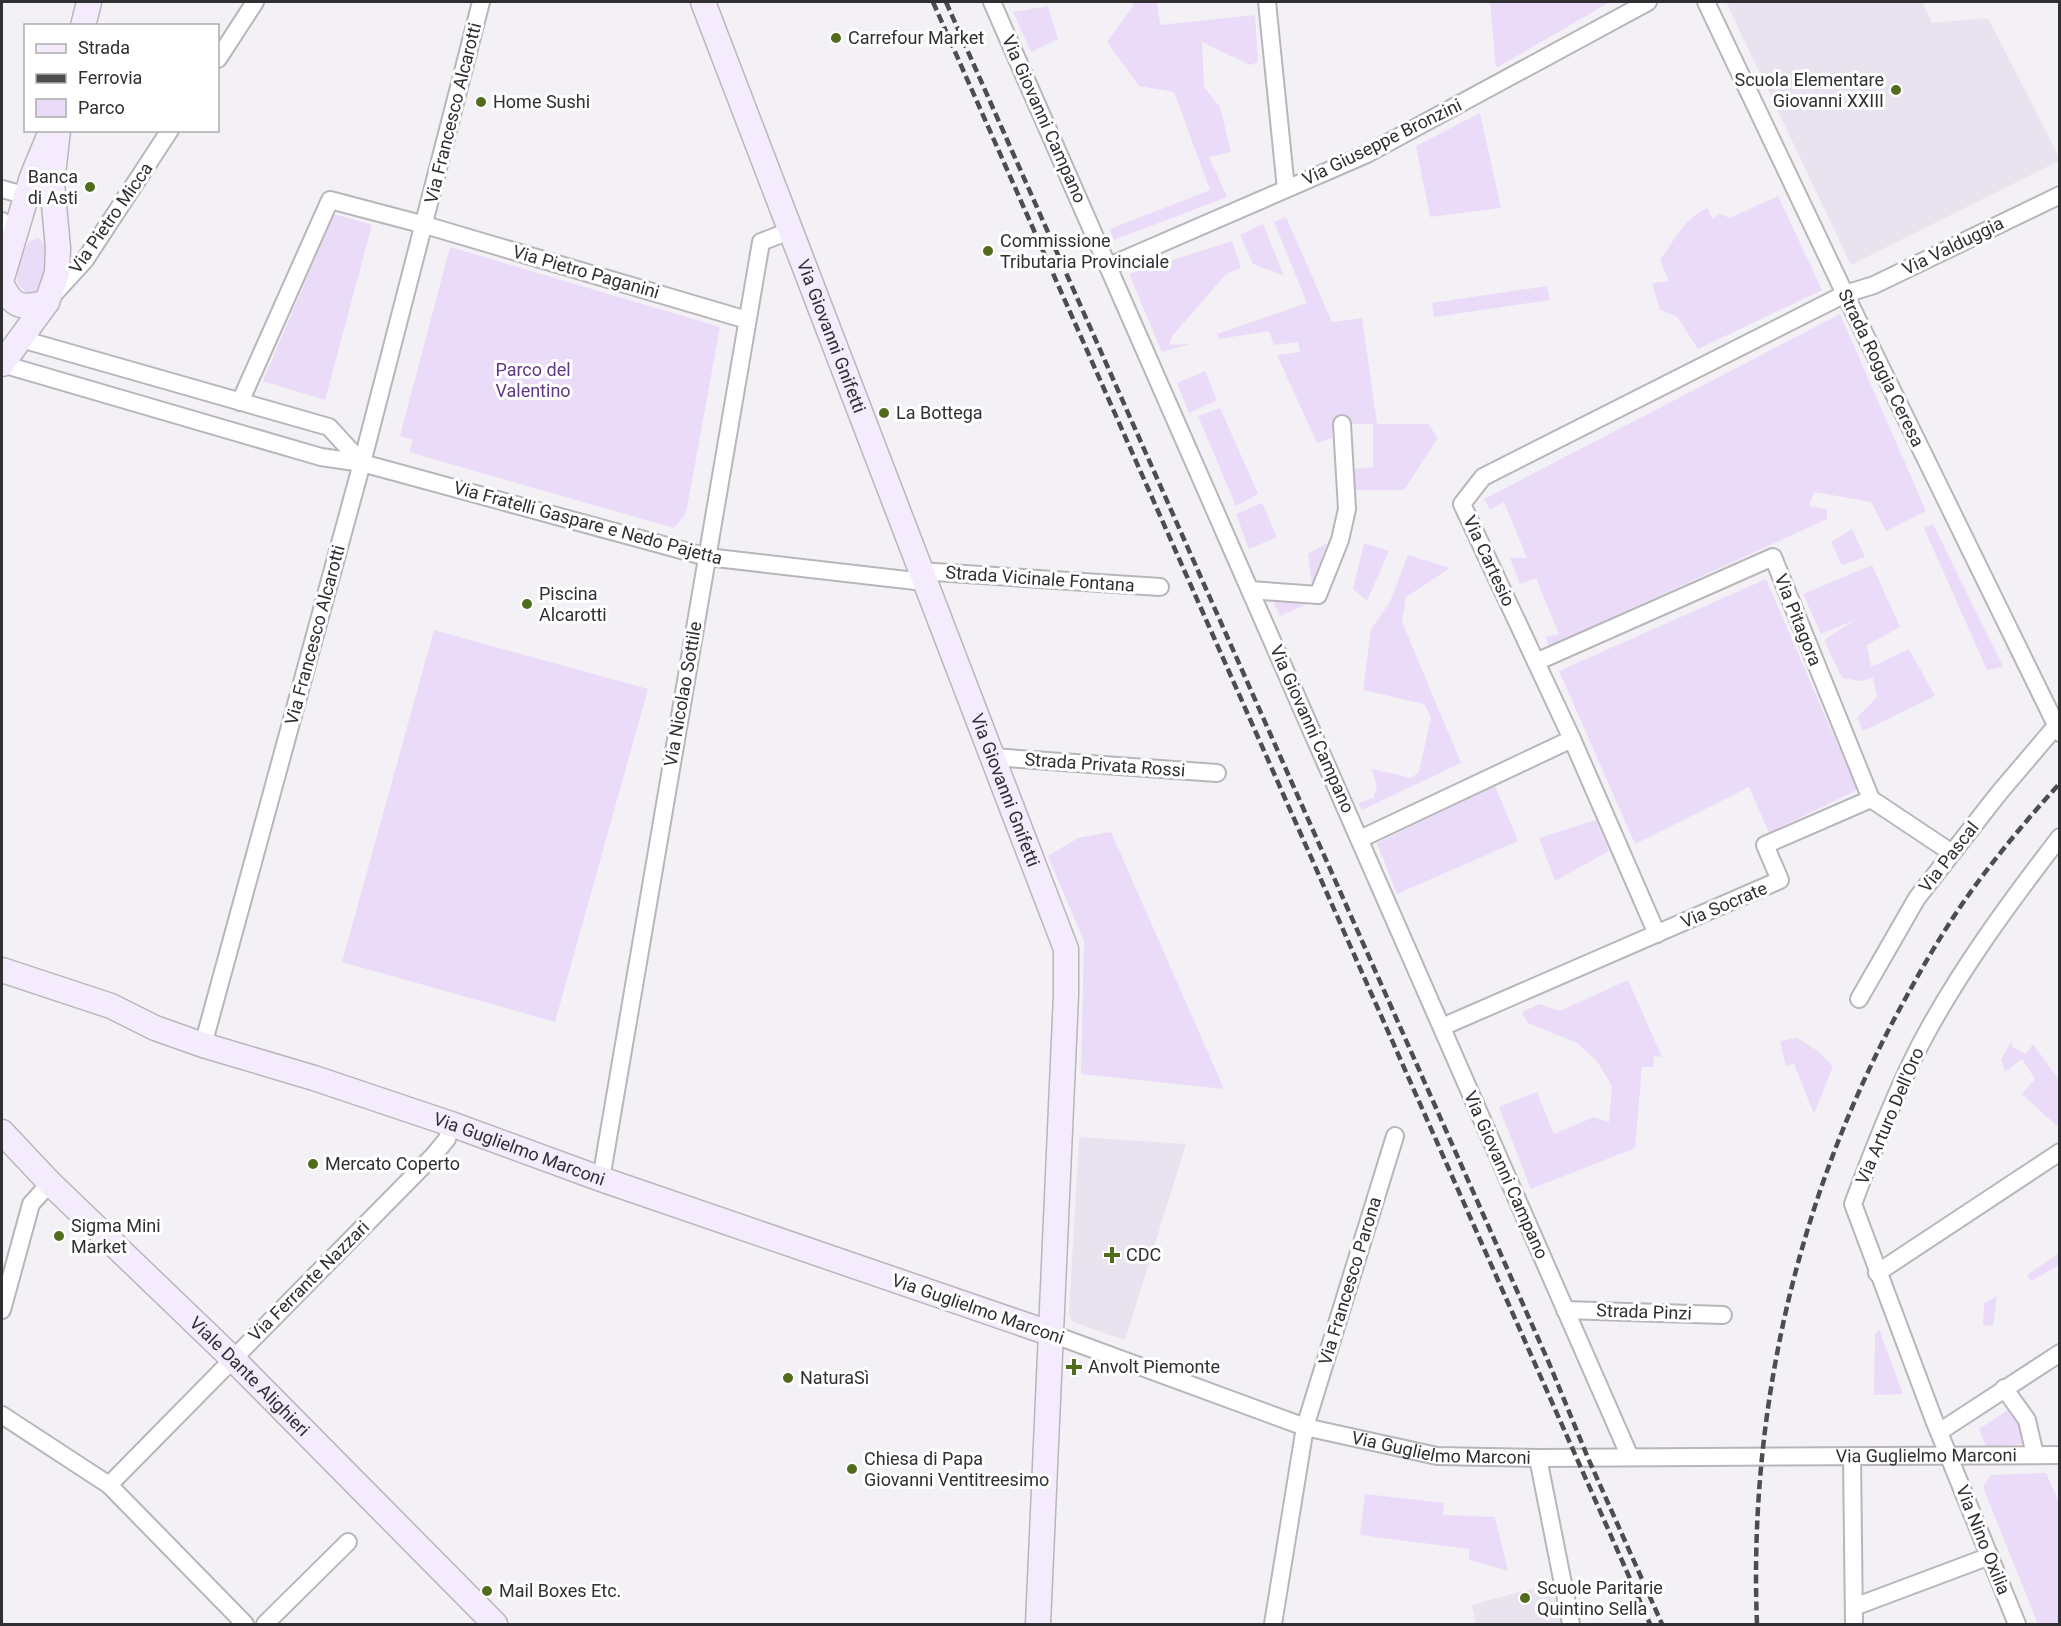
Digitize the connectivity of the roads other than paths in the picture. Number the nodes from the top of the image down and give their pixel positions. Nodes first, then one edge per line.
1 (89, 2) edge
2 (255, 2) edge
3 (482, 2) edge
4 (703, 2) edge
5 (992, 2) edge
6 (1267, 2) edge
7 (1648, 2) edge
8 (1706, 2) edge
9 (84, 24) edge
10 (219, 57) edge
11 (50, 132) edge
12 (58, 132) edge
13 (170, 132) edge
14 (2, 189) edge
15 (1286, 189) junction
16 (2060, 195) edge
17 (27, 196) junction
18 (55, 225) junction
19 (425, 225) junction
20 (792, 230) junction
21 (10, 233) edge
22 (1109, 266) junction
23 (2, 278) edge
24 (2, 285) edge
25 (1845, 294) junction
26 (46, 303) junction
27 (747, 320) junction
28 (21, 339) junction
29 (2, 364) edge
30 (240, 402) junction
31 (1342, 424) dead end
32 (362, 463) junction
33 (706, 557) junction
34 (922, 576) junction
35 (1160, 587) dead end
36 (1250, 590) junction
37 (1536, 662) junction
38 (2058, 729) edge
39 (1572, 739) junction
40 (992, 757) junction
41 (1217, 773) dead end
42 (1872, 799) junction
43 (2060, 837) edge
44 (1360, 839) junction
45 (1952, 854) junction
46 (1657, 934) junction
47 (2, 970) edge
48 (1859, 999) dead end
49 (1442, 1027) junction
50 (203, 1045) junction
51 (452, 1124) junction
52 (2, 1132) edge
53 (1395, 1136) dead end
54 (2060, 1152) edge
55 (600, 1179) junction
56 (50, 1183) junction
57 (1877, 1274) junction
58 (2, 1310) edge
59 (1565, 1310) junction
60 (1723, 1315) dead end
61 (1052, 1334) junction
62 (2060, 1353) edge
63 (233, 1359) junction
64 (2004, 1388) junction
65 (2, 1415) edge
66 (1305, 1427) junction
67 (1939, 1432) junction
68 (1949, 1455) junction
69 (2035, 1455) junction
70 (2060, 1455) edge
71 (1852, 1456) junction
72 (1630, 1457) junction
73 (1538, 1458) junction
74 (109, 1485) junction
75 (348, 1542) dead end
76 (1990, 1556) junction
77 (1854, 1607) junction
78 (245, 1624) edge
79 (265, 1624) edge
80 (495, 1624) edge
81 (1038, 1624) edge
82 (1273, 1624) edge
83 (1571, 1624) edge
84 (1854, 1624) edge
85 (2017, 1624) edge

1 - 9 main road
2 - 10 street
3 - 19 street, Via Francesco Alcarotti
4 - 20 main road, Via Giovanni Gnifetti
5 - 22 street, Via Giovanni Campano
6 - 15 street
7 - 15 street, Via Giuseppe Bronzini
8 - 25 street, Strada Roggia Ceresa
11 - 17 main road
12 - 18 main road
13 - 26 street, Via Pietro Micca
14 - 17 street
15 - 22 street, Via Giuseppe Bronzini
16 - 25 street, Via Valduggia
17 - 18 main road
17 - 21 main road
18 - 21 main road
18 - 26 main road
19 - 27 street, Via Pietro Paganini
19 - 30 street, Via Francesco Alcarotti
19 - 32 street, Via Francesco Alcarotti
20 - 27 street, Via Nicolao Sottile
20 - 34 main road, Via Giovanni Gnifetti
21 - 23 main road
22 - 36 street, Via Giovanni Campano
24 - 26 main road
25 - 37 street, Via Cartesio
25 - 38 street, Strada Roggia Ceresa
26 - 28 main road
27 - 33 street, Via Nicolao Sottile
28 - 29 main road
28 - 30 street
29 - 32 street, Via Fratelli Gaspare e Nedo Pajetta
30 - 32 street
31 - 36 street
32 - 33 street, Via Fratelli Gaspare e Nedo Pajetta
32 - 50 street, Via Francesco Alcarotti
33 - 34 street, Via Fratelli Gaspare e Nedo Pajetta
33 - 55 street, Via Nicolao Sottile
34 - 35 street, Strada Vicinale Fontana
34 - 40 main road, Via Giovanni Gnifetti
36 - 44 street, Via Giovanni Campano
37 - 39 street, Via Cartesio
37 - 42 street, Via Pitagora
38 - 45 street, Via Pascal
39 - 44 street
39 - 46 street, Via Socrate
40 - 41 street, Strada Privata Rossi
40 - 61 main road, Via Giovanni Gnifetti
42 - 45 street
42 - 46 street, Via Socrate
43 - 57 street, Via Arturo Dell'Oro
44 - 49 street, Via Giovanni Campano
45 - 48 street, Via Pascal
46 - 49 street, Via Socrate
47 - 50 main road, Via Guglielmo Marconi
49 - 59 street, Via Giovanni Campano
50 - 51 main road, Via Guglielmo Marconi
51 - 55 main road, Via Guglielmo Marconi
51 - 63 street, Via Ferrante Nazzari
52 - 56 main road, Viale Dante Alighieri
53 - 66 street, Via Francesco Parona
54 - 57 street
55 - 61 main road, Via Guglielmo Marconi
56 - 58 street
56 - 63 main road, Viale Dante Alighieri
57 - 67 street, Via Arturo Dell'Oro
59 - 60 street, Strada Pinzi
59 - 72 street, Via Giovanni Campano
61 - 66 street, Via Guglielmo Marconi
61 - 81 main road, Via Giovanni Gnifetti
62 - 64 street
63 - 74 street, Via Ferrante Nazzari
63 - 80 main road, Viale Dante Alighieri
64 - 67 street
64 - 69 street
65 - 74 street
66 - 73 street, Via Guglielmo Marconi
66 - 82 street, Via Francesco Parona
67 - 68 street, Via Arturo Dell'Oro
68 - 69 street, Via Guglielmo Marconi
68 - 71 street, Via Guglielmo Marconi
68 - 76 street, Via Nino Oxilia
69 - 70 street, Via Guglielmo Marconi
71 - 72 street, Via Guglielmo Marconi
71 - 77 street
72 - 73 street, Via Guglielmo Marconi
73 - 83 street
74 - 78 street
75 - 79 street
76 - 77 street
76 - 85 street, Via Nino Oxilia
77 - 84 street

